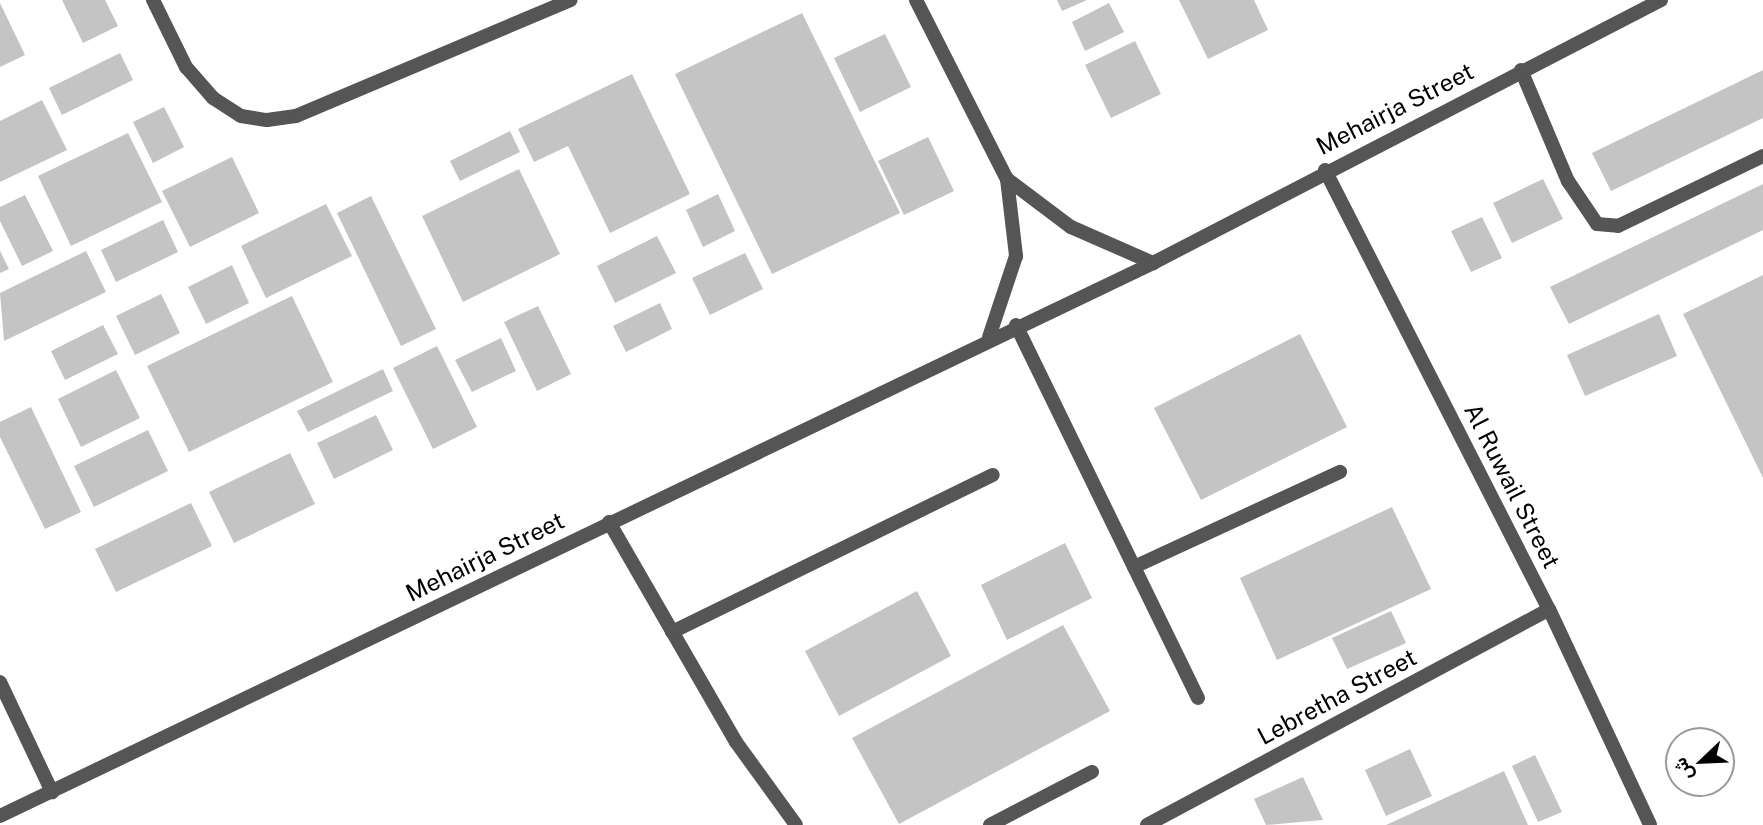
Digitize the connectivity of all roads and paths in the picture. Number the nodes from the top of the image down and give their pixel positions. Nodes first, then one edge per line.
1 (153, 0) edge
2 (571, 0) edge
3 (916, 0) edge
4 (1661, 0) edge
5 (1521, 70) junction
6 (1763, 156) edge
7 (1325, 170) junction
8 (1007, 179) junction
9 (1153, 263) junction
10 (1016, 325) junction
11 (989, 337) junction
12 (1340, 472) dead end
13 (993, 475) dead end
14 (609, 522) junction
15 (1134, 568) junction
16 (1549, 609) junction
17 (672, 632) junction
18 (0, 682) edge
19 (1198, 698) dead end
20 (1092, 772) dead end
21 (52, 792) junction
22 (0, 816) edge
23 (796, 825) edge
24 (990, 825) edge
25 (1147, 825) edge
26 (1650, 825) edge

1 - 2 street
3 - 8 street
4 - 5 street, Mehairja Street
5 - 6 street
5 - 7 street, Mehairja Street
7 - 9 street, Mehairja Street
7 - 16 street, Al Ruwail Street
8 - 9 street
8 - 11 street
9 - 10 street, Mehairja Street
10 - 11 street, Mehairja Street
10 - 15 street
11 - 14 street, Mehairja Street
12 - 15 street
13 - 17 street
14 - 17 street
14 - 21 street, Mehairja Street
15 - 19 street
16 - 25 street, Lebretha Street
16 - 26 street, Al Ruwail Street
17 - 23 street
18 - 21 street
20 - 24 street
21 - 22 street, Mehairja Street

